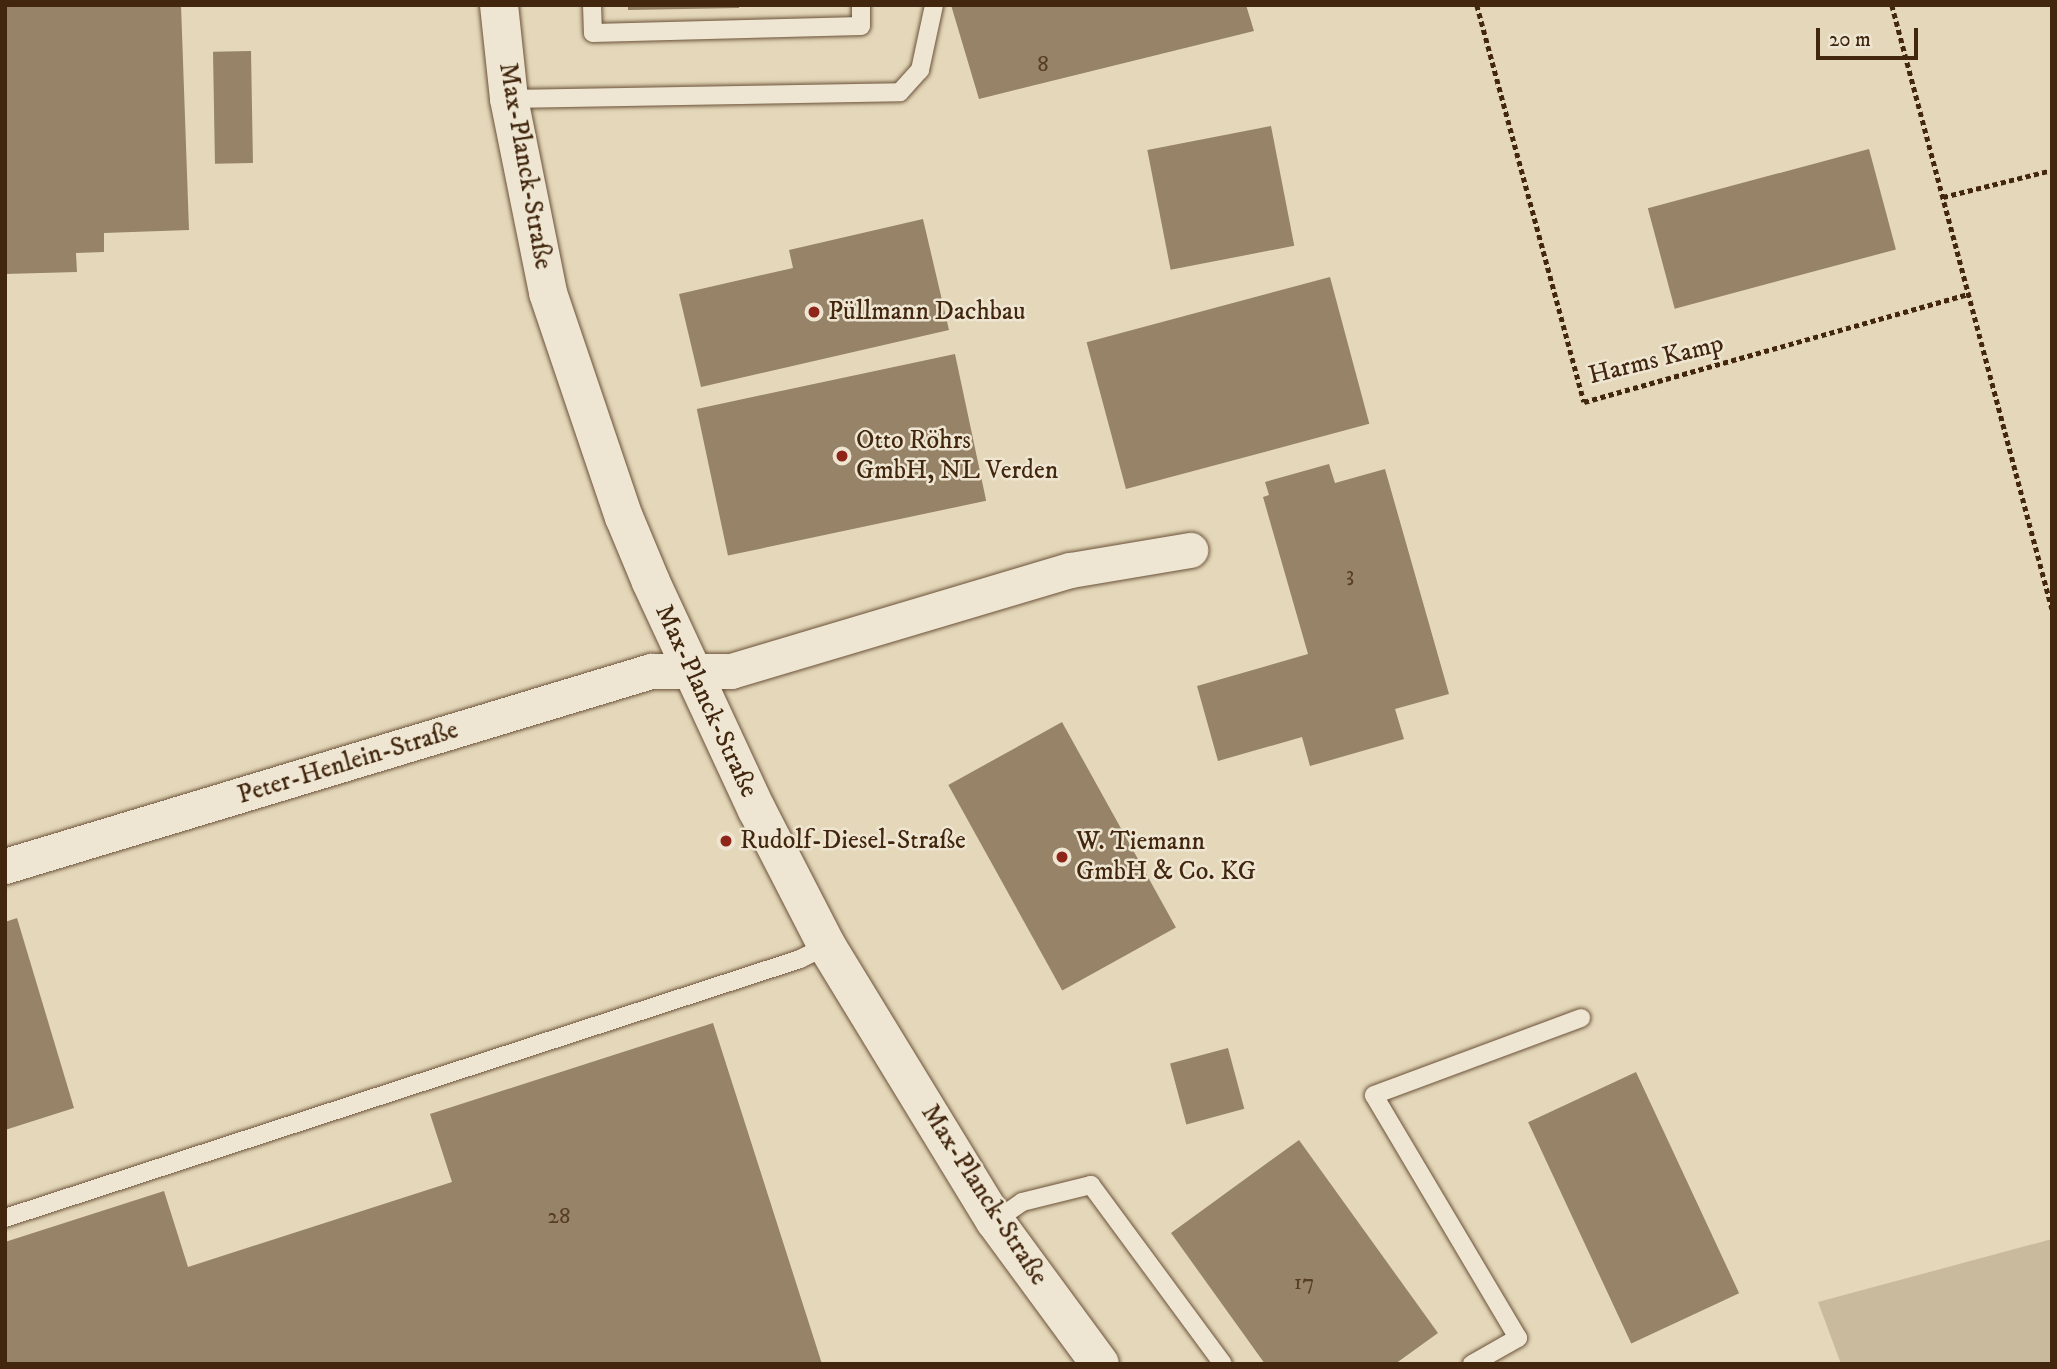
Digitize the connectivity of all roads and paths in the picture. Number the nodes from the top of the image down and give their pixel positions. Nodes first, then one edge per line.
1 (499, 5) edge
2 (592, 5) edge
3 (861, 5) edge
4 (934, 5) edge
5 (1477, 5) edge
6 (1892, 5) edge
7 (509, 99) junction
8 (2052, 170) edge
9 (1943, 197) junction
10 (1969, 294) junction
11 (1190, 550) dead end
12 (2052, 608) edge
13 (692, 673) junction
14 (5, 866) edge
15 (827, 946) junction
16 (1581, 1018) dead end
17 (5, 1217) edge
18 (995, 1221) junction
19 (1100, 1364) edge
20 (1223, 1364) edge
21 (1472, 1364) edge

1 - 7 street, Max-Planck-Straße
2 - 3 lane
4 - 7 lane
5 - 10 path, Harms Kamp
6 - 9 path
7 - 13 street, Max-Planck-Straße
8 - 9 path
9 - 10 path
10 - 12 path
11 - 13 street
13 - 14 street, Peter-Henlein-Straße
13 - 15 street, Max-Planck-Straße
15 - 17 lane
15 - 18 street, Max-Planck-Straße
16 - 21 lane
18 - 19 street, Max-Planck-Straße
18 - 20 lane

